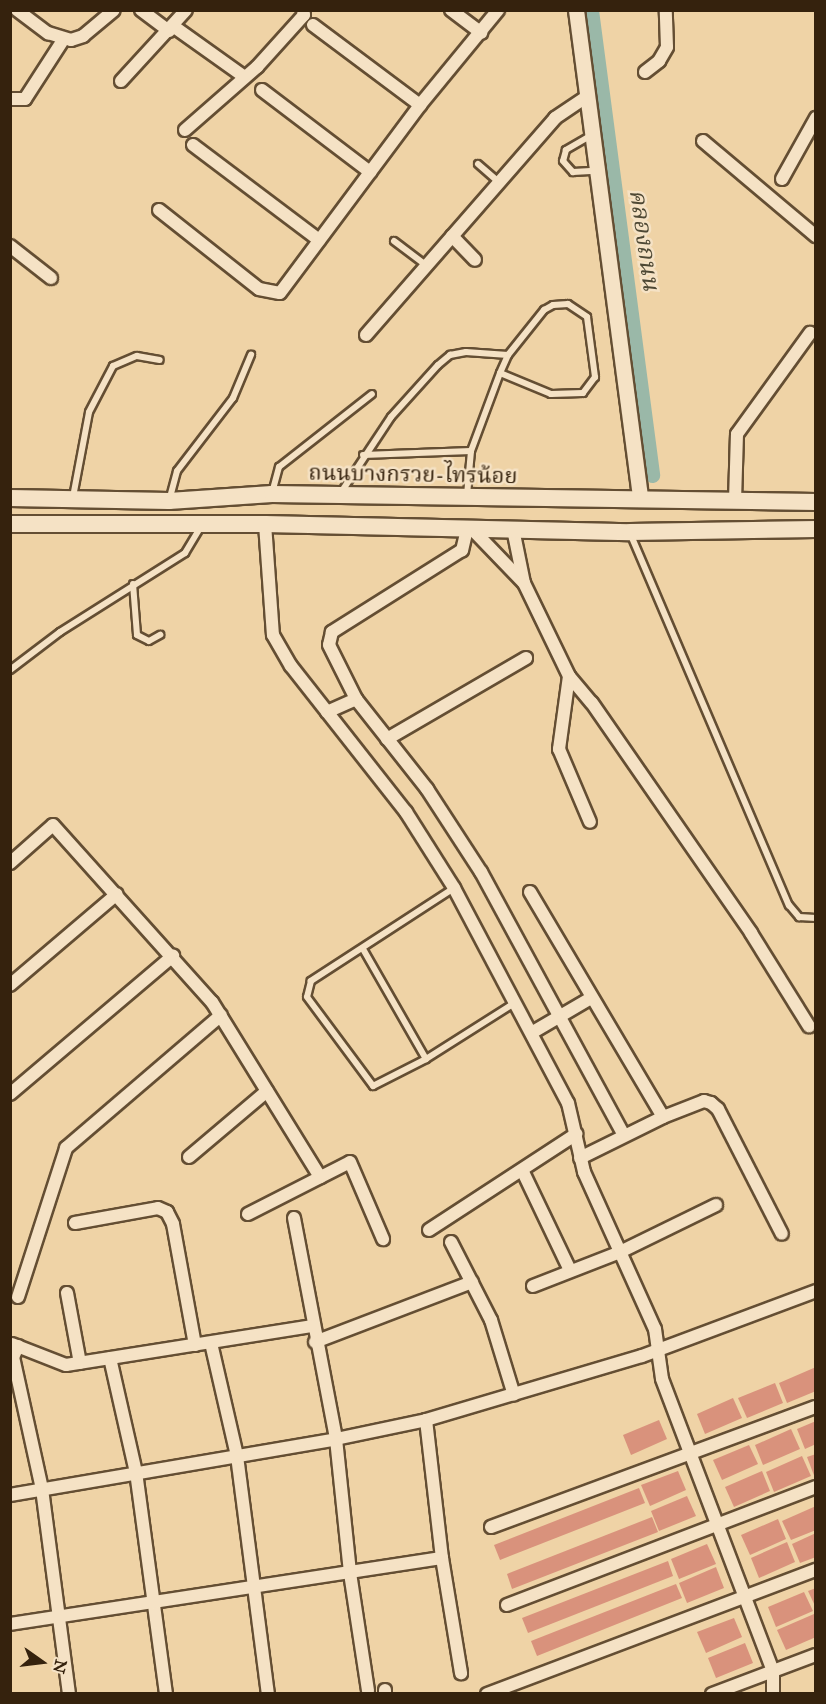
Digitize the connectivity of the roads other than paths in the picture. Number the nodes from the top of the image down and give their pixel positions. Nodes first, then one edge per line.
1 (17, 10) edge
2 (114, 10) edge
3 (141, 10) edge
4 (186, 10) edge
5 (303, 10) edge
6 (451, 10) edge
7 (498, 10) edge
8 (576, 10) edge
9 (666, 10) edge
10 (313, 25) dead end
11 (171, 28) junction
12 (481, 33) junction
13 (63, 40) junction
14 (645, 72) dead end
15 (243, 75) junction
16 (121, 81) dead end
17 (262, 90) dead end
18 (585, 98) junction
19 (10, 99) edge
20 (420, 105) junction
21 (816, 118) edge
22 (185, 130) dead end
23 (590, 136) junction
24 (703, 141) dead end
25 (193, 145) dead end
26 (478, 164) dead end
27 (595, 171) junction
28 (370, 172) junction
29 (782, 179) dead end
30 (499, 182) junction
31 (159, 210) dead end
32 (452, 236) junction
33 (816, 236) edge
34 (319, 240) junction
35 (394, 241) dead end
36 (10, 246) edge
37 (475, 260) dead end
38 (426, 265) junction
39 (51, 278) dead end
40 (810, 333) dead end
41 (366, 335) dead end
42 (251, 355) dead end
43 (508, 355) junction
44 (160, 360) dead end
45 (500, 373) junction
46 (372, 394) dead end
47 (471, 451) junction
48 (363, 455) junction
49 (272, 494) junction
50 (339, 495) junction
51 (10, 498) edge
52 (466, 498) junction
53 (73, 499) junction
54 (640, 500) junction
55 (169, 501) junction
56 (735, 501) junction
57 (816, 502) edge
58 (203, 524) junction
59 (266, 524) junction
60 (10, 525) edge
61 (470, 529) junction
62 (513, 529) junction
63 (816, 529) edge
64 (630, 532) junction
65 (133, 584) junction
66 (524, 584) junction
67 (160, 635) dead end
68 (526, 658) dead end
69 (10, 670) edge
70 (569, 676) junction
71 (356, 699) junction
72 (327, 712) junction
73 (387, 739) junction
74 (590, 822) dead end
75 (10, 863) edge
76 (454, 888) junction
77 (530, 892) dead end
78 (117, 894) junction
79 (816, 918) edge
80 (363, 949) junction
81 (173, 956) junction
82 (10, 985) edge
83 (591, 998) junction
84 (516, 1002) junction
85 (221, 1015) junction
86 (558, 1018) junction
87 (809, 1026) dead end
88 (533, 1032) junction
89 (426, 1059) junction
90 (267, 1091) junction
91 (10, 1094) edge
92 (663, 1117) junction
93 (576, 1134) junction
94 (624, 1136) junction
95 (189, 1157) dead end
96 (580, 1158) junction
97 (524, 1172) junction
98 (320, 1177) junction
99 (716, 1204) dead end
100 (248, 1214) dead end
101 (294, 1218) dead end
102 (75, 1223) dead end
103 (429, 1230) dead end
104 (782, 1234) dead end
105 (383, 1239) dead end
106 (451, 1242) dead end
107 (620, 1252) junction
108 (570, 1270) junction
109 (472, 1282) junction
110 (533, 1286) dead end
111 (816, 1291) edge
112 (67, 1293) dead end
113 (18, 1297) dead end
114 (313, 1326) junction
115 (315, 1342) junction
116 (211, 1343) junction
117 (14, 1345) edge
118 (195, 1345) junction
119 (661, 1349) junction
120 (110, 1358) junction
121 (80, 1363) junction
122 (514, 1395) junction
123 (816, 1407) edge
124 (426, 1420) junction
125 (336, 1439) junction
126 (690, 1453) junction
127 (237, 1456) junction
128 (136, 1473) junction
129 (816, 1487) edge
130 (42, 1489) junction
131 (10, 1495) edge
132 (718, 1525) junction
133 (491, 1527) dead end
134 (442, 1558) junction
135 (816, 1570) edge
136 (350, 1573) junction
137 (251, 1589) junction
138 (745, 1597) junction
139 (151, 1605) junction
140 (507, 1605) dead end
141 (57, 1617) junction
142 (10, 1624) edge
143 (816, 1655) edge
144 (773, 1671) junction
145 (461, 1674) dead end
146 (368, 1691) dead end
147 (69, 1694) edge
148 (166, 1694) edge
149 (268, 1694) edge
150 (487, 1694) edge
151 (712, 1694) edge
152 (773, 1694) edge

1 - 13 street
2 - 13 street
3 - 11 street
4 - 11 street
5 - 15 street
6 - 12 street
7 - 12 street
8 - 18 street
9 - 14 street
10 - 20 street
11 - 15 street
11 - 16 street
12 - 20 street
13 - 19 street
15 - 22 street
17 - 28 street
18 - 23 street
18 - 30 street
20 - 28 street
21 - 29 street
23 - 27 street
23 - 27 lane
24 - 33 street
25 - 34 street
26 - 30 lane
27 - 54 street
28 - 34 street
30 - 32 street
31 - 34 street
32 - 37 street
32 - 38 street
35 - 38 lane
36 - 39 street
38 - 41 street
40 - 56 street
42 - 55 lane
43 - 45 lane
43 - 45 lane
43 - 48 lane
44 - 53 lane
45 - 47 lane
46 - 49 lane
47 - 48 lane
47 - 52 lane
48 - 50 lane
49 - 50 main road, ถนนบางกรวย-ไทรน้อย
49 - 55 main road, ถนนบางกรวย-ไทรน้อย
50 - 52 main road, ถนนบางกรวย-ไทรน้อย
51 - 53 main road, ถนนบางกรวย-ไทรน้อย
52 - 54 main road, ถนนบางกรวย-ไทรน้อย
53 - 55 main road, ถนนบางกรวย-ไทรน้อย
54 - 56 main road, ถนนบางกรวย-ไทรน้อย
56 - 57 main road, ถนนบางกรวย-ไทรน้อย
58 - 59 main road
58 - 60 main road
58 - 65 lane
59 - 61 main road
59 - 72 street
61 - 62 main road
61 - 66 street
61 - 71 street
62 - 64 main road
62 - 66 street
63 - 64 main road
64 - 79 lane
65 - 67 lane
65 - 69 lane
66 - 70 street
68 - 73 street
70 - 74 street
70 - 87 street
71 - 72 street
71 - 73 street
72 - 76 street
73 - 86 street
75 - 78 street
76 - 80 lane
76 - 84 street
77 - 83 street
78 - 81 street
78 - 82 street
80 - 89 lane
80 - 89 lane
81 - 85 street
81 - 91 street
83 - 86 street
83 - 92 street
84 - 88 street
84 - 89 lane
85 - 90 street
85 - 113 street
86 - 88 street
86 - 94 street
88 - 93 street
90 - 95 street
90 - 98 street
92 - 94 street
92 - 104 street
93 - 96 street
93 - 97 street
94 - 96 street
96 - 107 street
97 - 103 street
97 - 108 street
98 - 100 street
98 - 105 street
99 - 107 street
101 - 114 street
102 - 118 street
106 - 109 street
107 - 108 street
107 - 119 street
108 - 110 street
109 - 115 street
109 - 122 street
111 - 119 street
112 - 121 street
114 - 115 street
114 - 116 street
115 - 125 street
116 - 118 street
116 - 127 street
117 - 121 street
117 - 130 street
118 - 120 street
119 - 122 street
119 - 126 street
120 - 121 street
120 - 128 street
122 - 124 street
123 - 126 street
124 - 125 street
124 - 134 street
125 - 127 street
125 - 136 street
126 - 132 street
126 - 133 street
127 - 128 street
127 - 137 street
128 - 130 street
128 - 139 street
129 - 132 street
130 - 131 street
130 - 141 street
132 - 138 street
132 - 140 street
134 - 136 street
134 - 145 street
135 - 138 street
136 - 137 street
136 - 146 street
137 - 139 street
137 - 149 street
138 - 144 street
138 - 150 street
139 - 141 street
139 - 148 street
141 - 142 street
141 - 147 street
143 - 144 street
144 - 151 street
144 - 152 street

